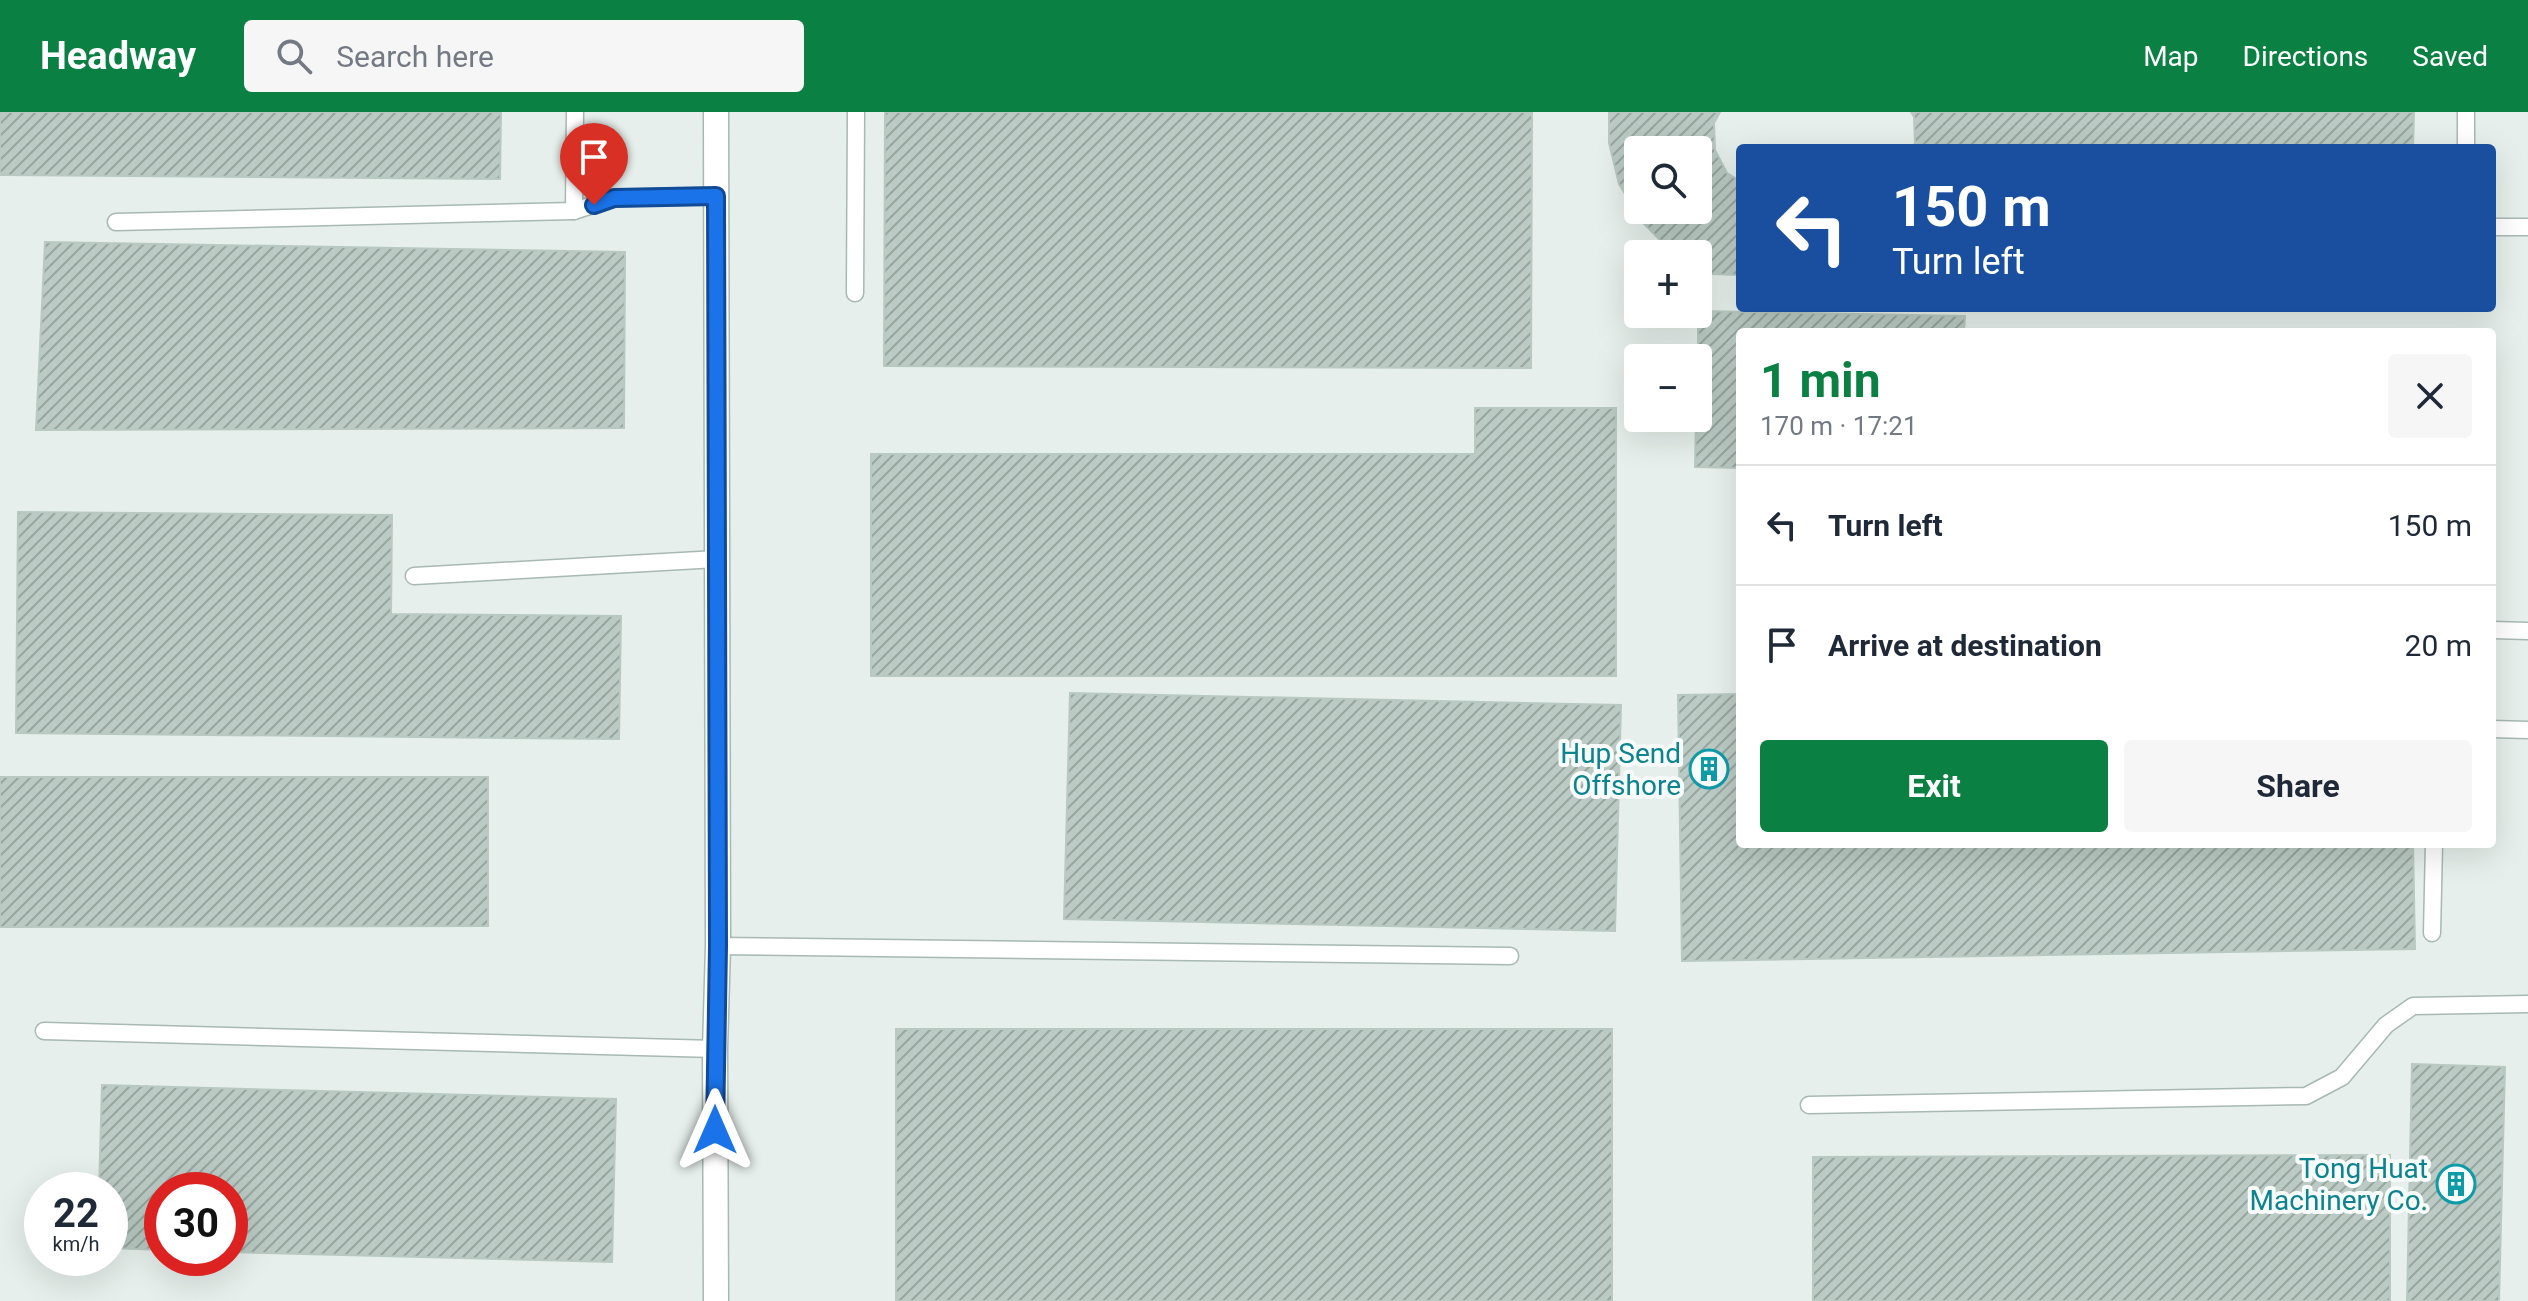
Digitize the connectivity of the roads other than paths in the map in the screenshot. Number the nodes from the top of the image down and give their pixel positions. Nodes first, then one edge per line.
1 (575, 112) edge
2 (716, 112) edge
3 (856, 112) edge
4 (2466, 112) edge
5 (2466, 144) edge
6 (716, 196) junction
7 (574, 211) junction
8 (116, 222) dead end
9 (2496, 227) edge
10 (2528, 227) edge
11 (855, 293) dead end
12 (717, 559) junction
13 (414, 576) dead end
14 (2496, 630) edge
15 (2528, 631) edge
16 (2496, 729) edge
17 (2528, 730) edge
18 (2434, 848) edge
19 (2432, 933) dead end
20 (718, 946) junction
21 (1510, 956) dead end
22 (2528, 1004) edge
23 (44, 1031) dead end
24 (715, 1049) junction
25 (1809, 1105) dead end
26 (716, 1301) edge

1 - 7 lane
2 - 6 street
3 - 11 lane
4 - 5 lane
6 - 7 lane
6 - 12 street
7 - 8 lane
9 - 10 lane
12 - 13 lane
12 - 20 street
14 - 15 lane
16 - 17 lane
18 - 19 lane
20 - 21 lane
20 - 24 street
22 - 25 lane
23 - 24 lane
24 - 26 street

